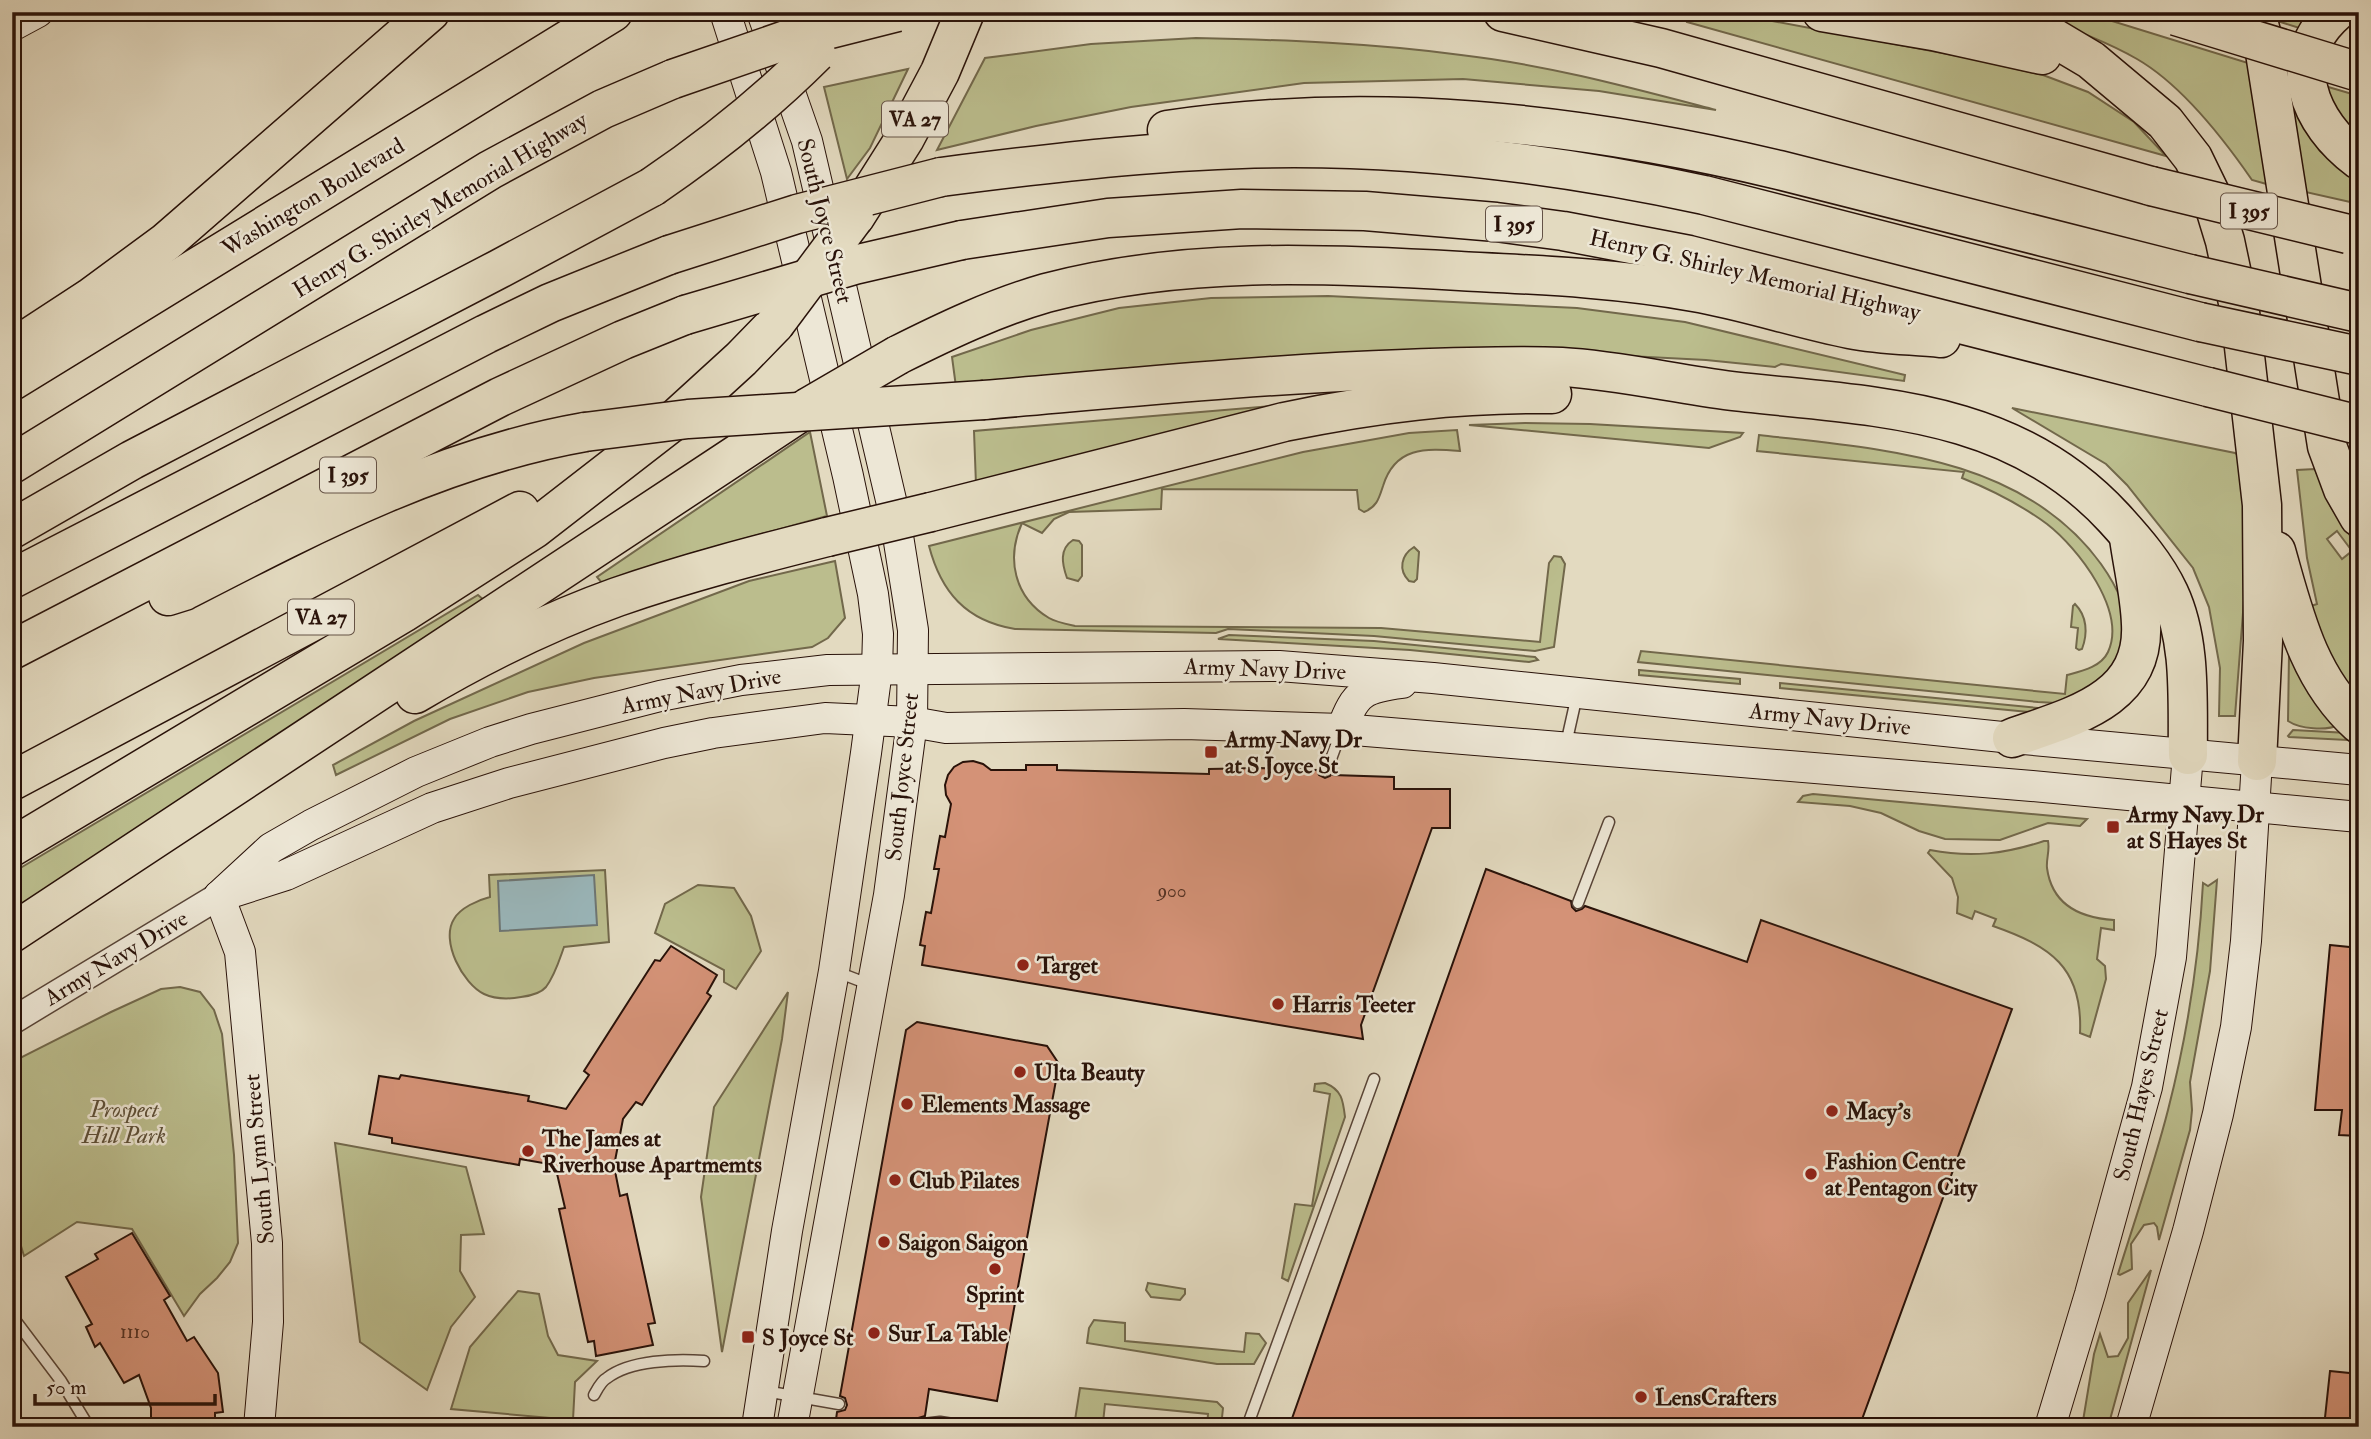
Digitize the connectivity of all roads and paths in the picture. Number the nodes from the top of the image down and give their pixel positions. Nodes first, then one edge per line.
1 (38, 12) edge
2 (430, 12) edge
3 (725, 12) edge
4 (762, 12) edge
5 (803, 12) edge
6 (856, 12) edge
7 (897, 12) edge
8 (965, 12) edge
9 (1503, 12) edge
10 (1822, 12) edge
11 (1983, 12) edge
12 (2256, 12) edge
13 (2336, 12) edge
14 (2170, 14) edge
15 (609, 15) edge
16 (12, 26) edge
17 (2359, 72) edge
18 (673, 79) junction
19 (2125, 89) junction
20 (2359, 160) edge
21 (941, 177) junction
22 (2353, 235) edge
23 (2359, 313) edge
24 (2054, 348) junction
25 (12, 349) edge
26 (2359, 356) edge
27 (12, 381) edge
28 (1732, 391) junction
29 (2359, 425) edge
30 (630, 454) junction
31 (12, 464) edge
32 (2262, 505) junction
33 (2359, 517) edge
34 (12, 528) edge
35 (2128, 533) junction
36 (12, 579) edge
37 (15, 649) edge
38 (877, 670) junction
39 (913, 670) junction
40 (1433, 678) junction
41 (1578, 694) junction
42 (871, 720) junction
43 (912, 722) junction
44 (2359, 724) edge
45 (1342, 729) junction
46 (2012, 738) junction
47 (1565, 747) junction
48 (2188, 755) junction
49 (2257, 761) junction
50 (1325, 770) dead end
51 (2359, 770) edge
52 (12, 781) edge
53 (2184, 800) junction
54 (2254, 808) junction
55 (2359, 817) edge
56 (1609, 822) dead end
57 (166, 831) junction
58 (12, 847) edge
59 (219, 896) junction
60 (1578, 903) dead end
61 (12, 933) edge
62 (834, 971) junction
63 (872, 985) junction
64 (12, 1021) edge
65 (1374, 1079) dead end
66 (12, 1316) edge
67 (704, 1361) dead end
68 (762, 1390) junction
69 (594, 1395) dead end
70 (797, 1396) junction
71 (839, 1404) dead end
72 (923, 1424) dead end
73 (89, 1427) edge
74 (259, 1427) edge
75 (757, 1427) edge
76 (792, 1427) edge
77 (972, 1427) edge
78 (1247, 1427) edge
79 (2050, 1427) edge
80 (2131, 1427) edge

1 - 16 main road
2 - 25 highway
3 - 38 main road, South Joyce Street
4 - 39 main road, South Joyce Street
5 - 18 highway, bridge
6 - 34 highway, bridge
7 - 18 highway, Henry G. Shirley Memorial Highway, bridge
8 - 30 highway, VA 27, bridge
9 - 22 highway, I 395, bridge
10 - 19 highway
11 - 19 highway
12 - 33 highway
13 - 20 highway
14 - 17 highway, bridge
15 - 27 highway, Washington Boulevard
18 - 31 highway, Henry G. Shirley Memorial Highway
19 - 32 highway
21 - 23 highway, bridge
21 - 26 highway, bridge
21 - 36 highway, bridge
24 - 29 highway, Henry G. Shirley Memorial Highway / I 395, bridge
24 - 37 highway, Henry G. Shirley Memorial Highway / I 395, bridge
24 - 57 highway, bridge
28 - 35 highway
28 - 37 highway, bridge
28 - 57 highway, bridge
30 - 52 highway, VA 27
30 - 58 highway
32 - 44 highway
32 - 49 highway
35 - 46 highway
35 - 48 highway
38 - 39 main road, Army Navy Drive
38 - 42 main road, South Joyce Street
38 - 59 main road, Army Navy Drive
39 - 40 main road, Army Navy Drive
39 - 43 main road, South Joyce Street
40 - 41 main road, Army Navy Drive
40 - 45 main road
41 - 46 main road, Army Navy Drive
41 - 47 lane
42 - 43 main road, Army Navy Drive
42 - 59 main road, Army Navy Drive
42 - 62 main road, South Joyce Street
43 - 45 main road, Army Navy Drive
43 - 63 main road, South Joyce Street
45 - 47 main road, Army Navy Drive
45 - 50 lane
46 - 48 main road, Army Navy Drive
47 - 53 main road, Army Navy Drive
48 - 49 main road, Army Navy Drive
48 - 53 main road, South Hayes Street
49 - 51 main road, Army Navy Drive
49 - 54 main road
53 - 54 main road, Army Navy Drive
53 - 79 main road, South Hayes Street
54 - 55 main road, Army Navy Drive
54 - 80 main road
56 - 60 lane
57 - 61 highway
59 - 64 street, Army Navy Drive
59 - 74 main road, South Lynn Street
62 - 63 lane
62 - 68 main road, South Joyce Street
63 - 70 main road, South Joyce Street
65 - 78 lane
66 - 73 lane
67 - 69 lane
68 - 70 lane
68 - 75 main road, South Joyce Street
70 - 71 lane
70 - 76 main road, South Joyce Street
72 - 77 lane

